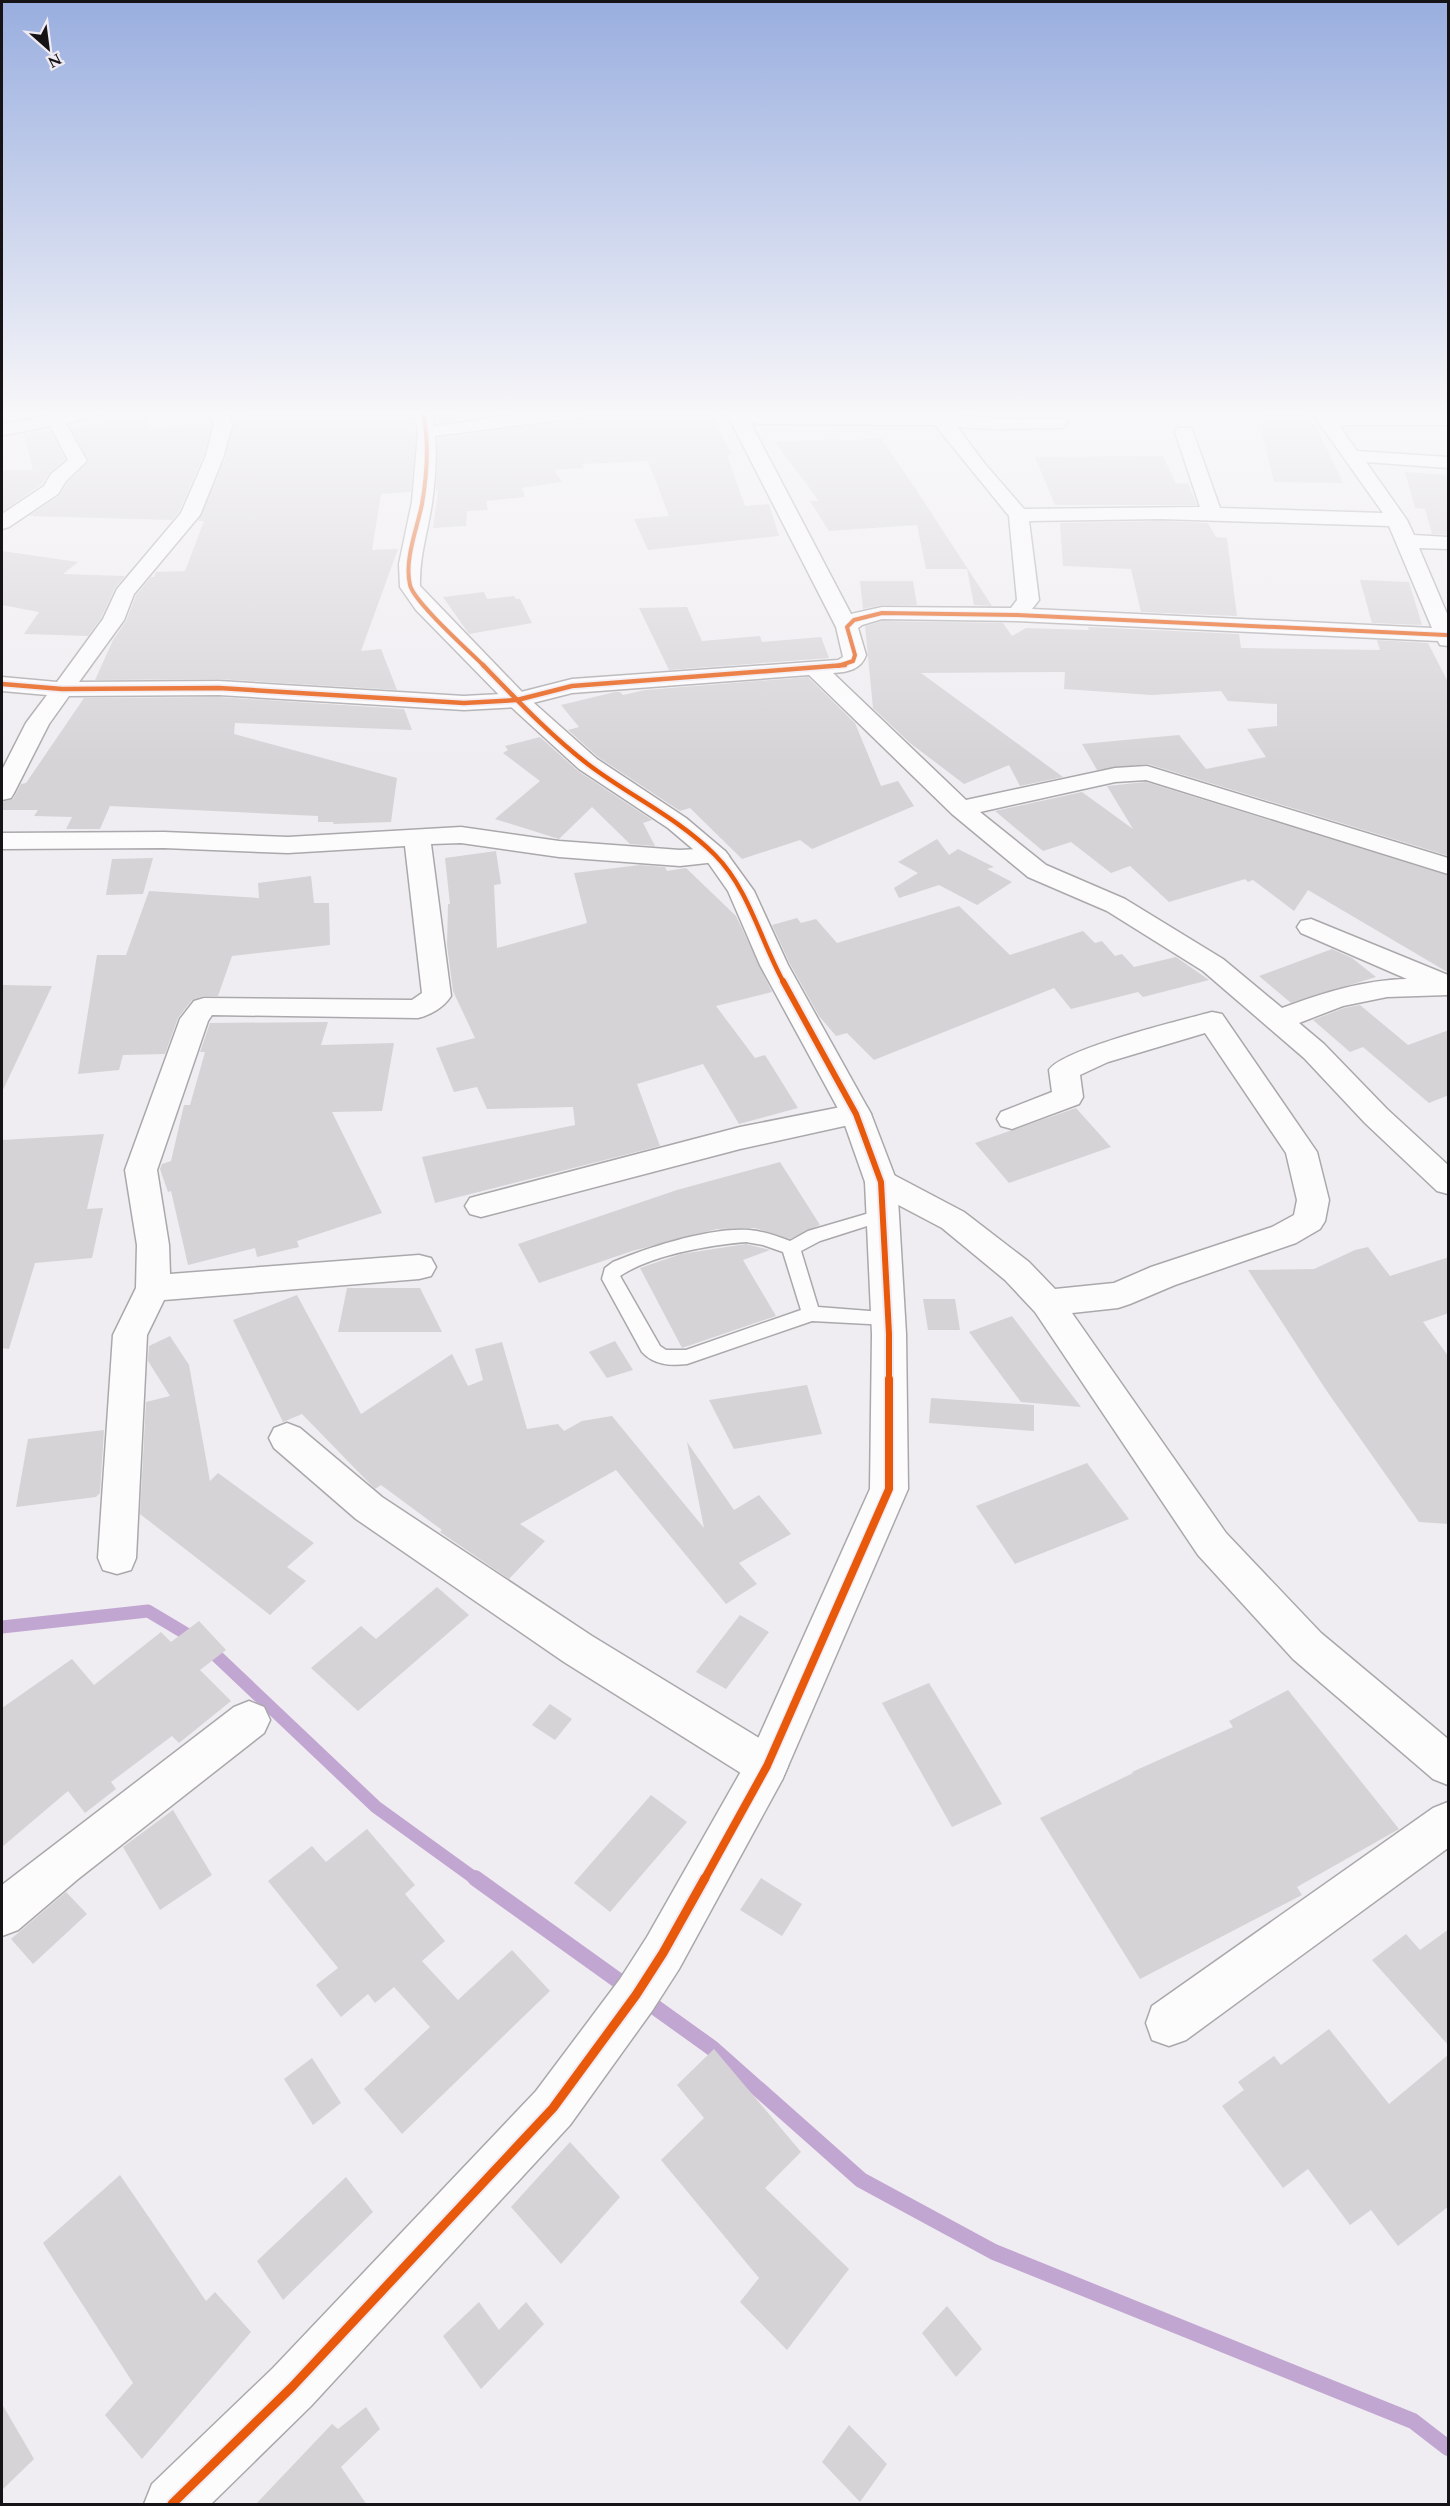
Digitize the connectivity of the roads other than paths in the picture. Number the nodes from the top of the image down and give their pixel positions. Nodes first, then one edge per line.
1 (178, 530) edge
2 (416, 530) edge
3 (796, 530) edge
4 (1021, 530) edge
5 (1401, 530) edge
6 (1407, 541) junction
7 (1449, 543) edge
8 (1017, 615) junction
9 (847, 627) junction
10 (1448, 638) edge
11 (816, 669) junction
12 (2, 684) edge
13 (62, 689) junction
14 (517, 700) junction
15 (2, 793) edge
16 (961, 809) junction
17 (417, 836) junction
18 (2, 841) edge
19 (716, 856) junction
20 (1449, 866) edge
21 (1311, 927) dead end
22 (1448, 986) edge
23 (1278, 1020) junction
24 (856, 1114) junction
25 (1012, 1119) dead end
26 (1449, 1183) edge
27 (882, 1199) junction
28 (481, 1206) dead end
29 (791, 1248) junction
30 (419, 1267) dead end
31 (153, 1288) junction
32 (1047, 1303) junction
33 (811, 1314) junction
34 (888, 1318) junction
35 (287, 1438) dead end
36 (117, 1558) dead end
37 (249, 1720) dead end
38 (1449, 1765) edge
39 (766, 1766) junction
40 (1449, 1823) edge
41 (2, 1914) edge
42 (1169, 2023) dead end
43 (172, 2505) edge

1 - 13 street
2 - 14 street
3 - 9 street
4 - 8 street
5 - 6 street
6 - 7 street
6 - 10 street
8 - 9 street
8 - 10 street
9 - 11 street
11 - 14 street
11 - 16 street
12 - 13 street
13 - 14 street
13 - 15 street
14 - 19 street
16 - 20 street
16 - 23 street
17 - 18 street
17 - 19 street
17 - 31 street
19 - 24 street
21 - 22 street
22 - 23 street
23 - 26 street
24 - 27 street
24 - 28 street
25 - 32 street
27 - 29 lane
27 - 32 street
27 - 34 street
29 - 33 lane
29 - 33 lane
30 - 31 street
31 - 36 street
32 - 38 street
33 - 34 lane
34 - 39 street
35 - 39 street
37 - 41 street
39 - 43 street
40 - 42 street

